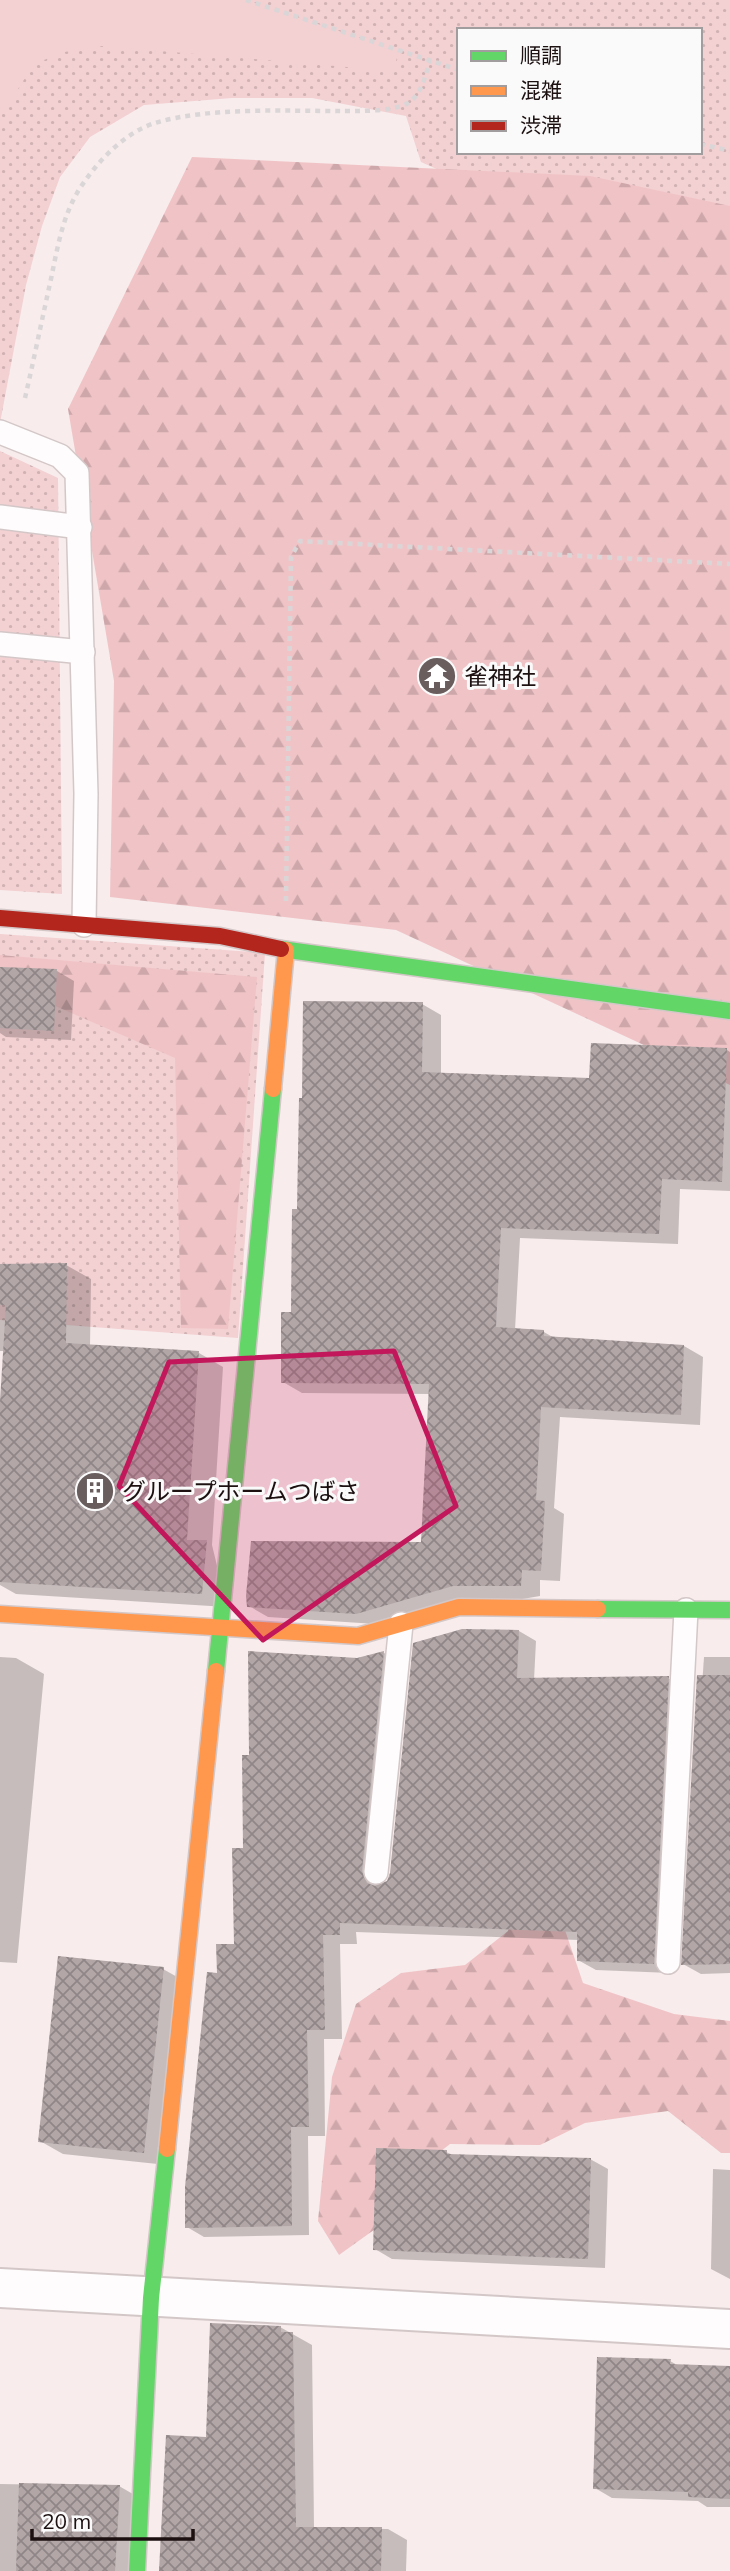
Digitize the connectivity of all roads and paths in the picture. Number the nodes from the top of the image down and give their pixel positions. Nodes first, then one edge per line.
1 (246, 0) edge
2 (430, 61) junction
3 (457, 69) edge
4 (702, 144) edge
5 (730, 151) edge
6 (8, 435) edge
7 (0, 517) edge
8 (80, 527) junction
9 (730, 564) edge
10 (0, 644) edge
11 (83, 652) junction
12 (0, 918) edge
13 (84, 925) junction
14 (286, 950) junction
15 (730, 1011) edge
16 (730, 1585) edge
17 (686, 1610) junction
18 (729, 1610) edge
19 (0, 1614) edge
20 (401, 1624) junction
21 (221, 1628) junction
22 (376, 1872) dead end
23 (668, 1962) dead end
24 (0, 2288) edge
25 (151, 2298) junction
26 (730, 2329) edge
27 (137, 2571) edge

1 - 2 path
2 - 3 path
2 - 6 path
4 - 5 path
6 - 8 lane
7 - 8 lane
8 - 11 lane
9 - 14 path
10 - 11 lane
11 - 13 lane
12 - 13 street
13 - 14 street
14 - 15 street
14 - 21 street
16 - 18 lane
17 - 18 street
17 - 20 street
17 - 23 lane
19 - 21 street
20 - 21 street
20 - 22 lane
21 - 25 street
24 - 25 street
25 - 26 street
25 - 27 street

